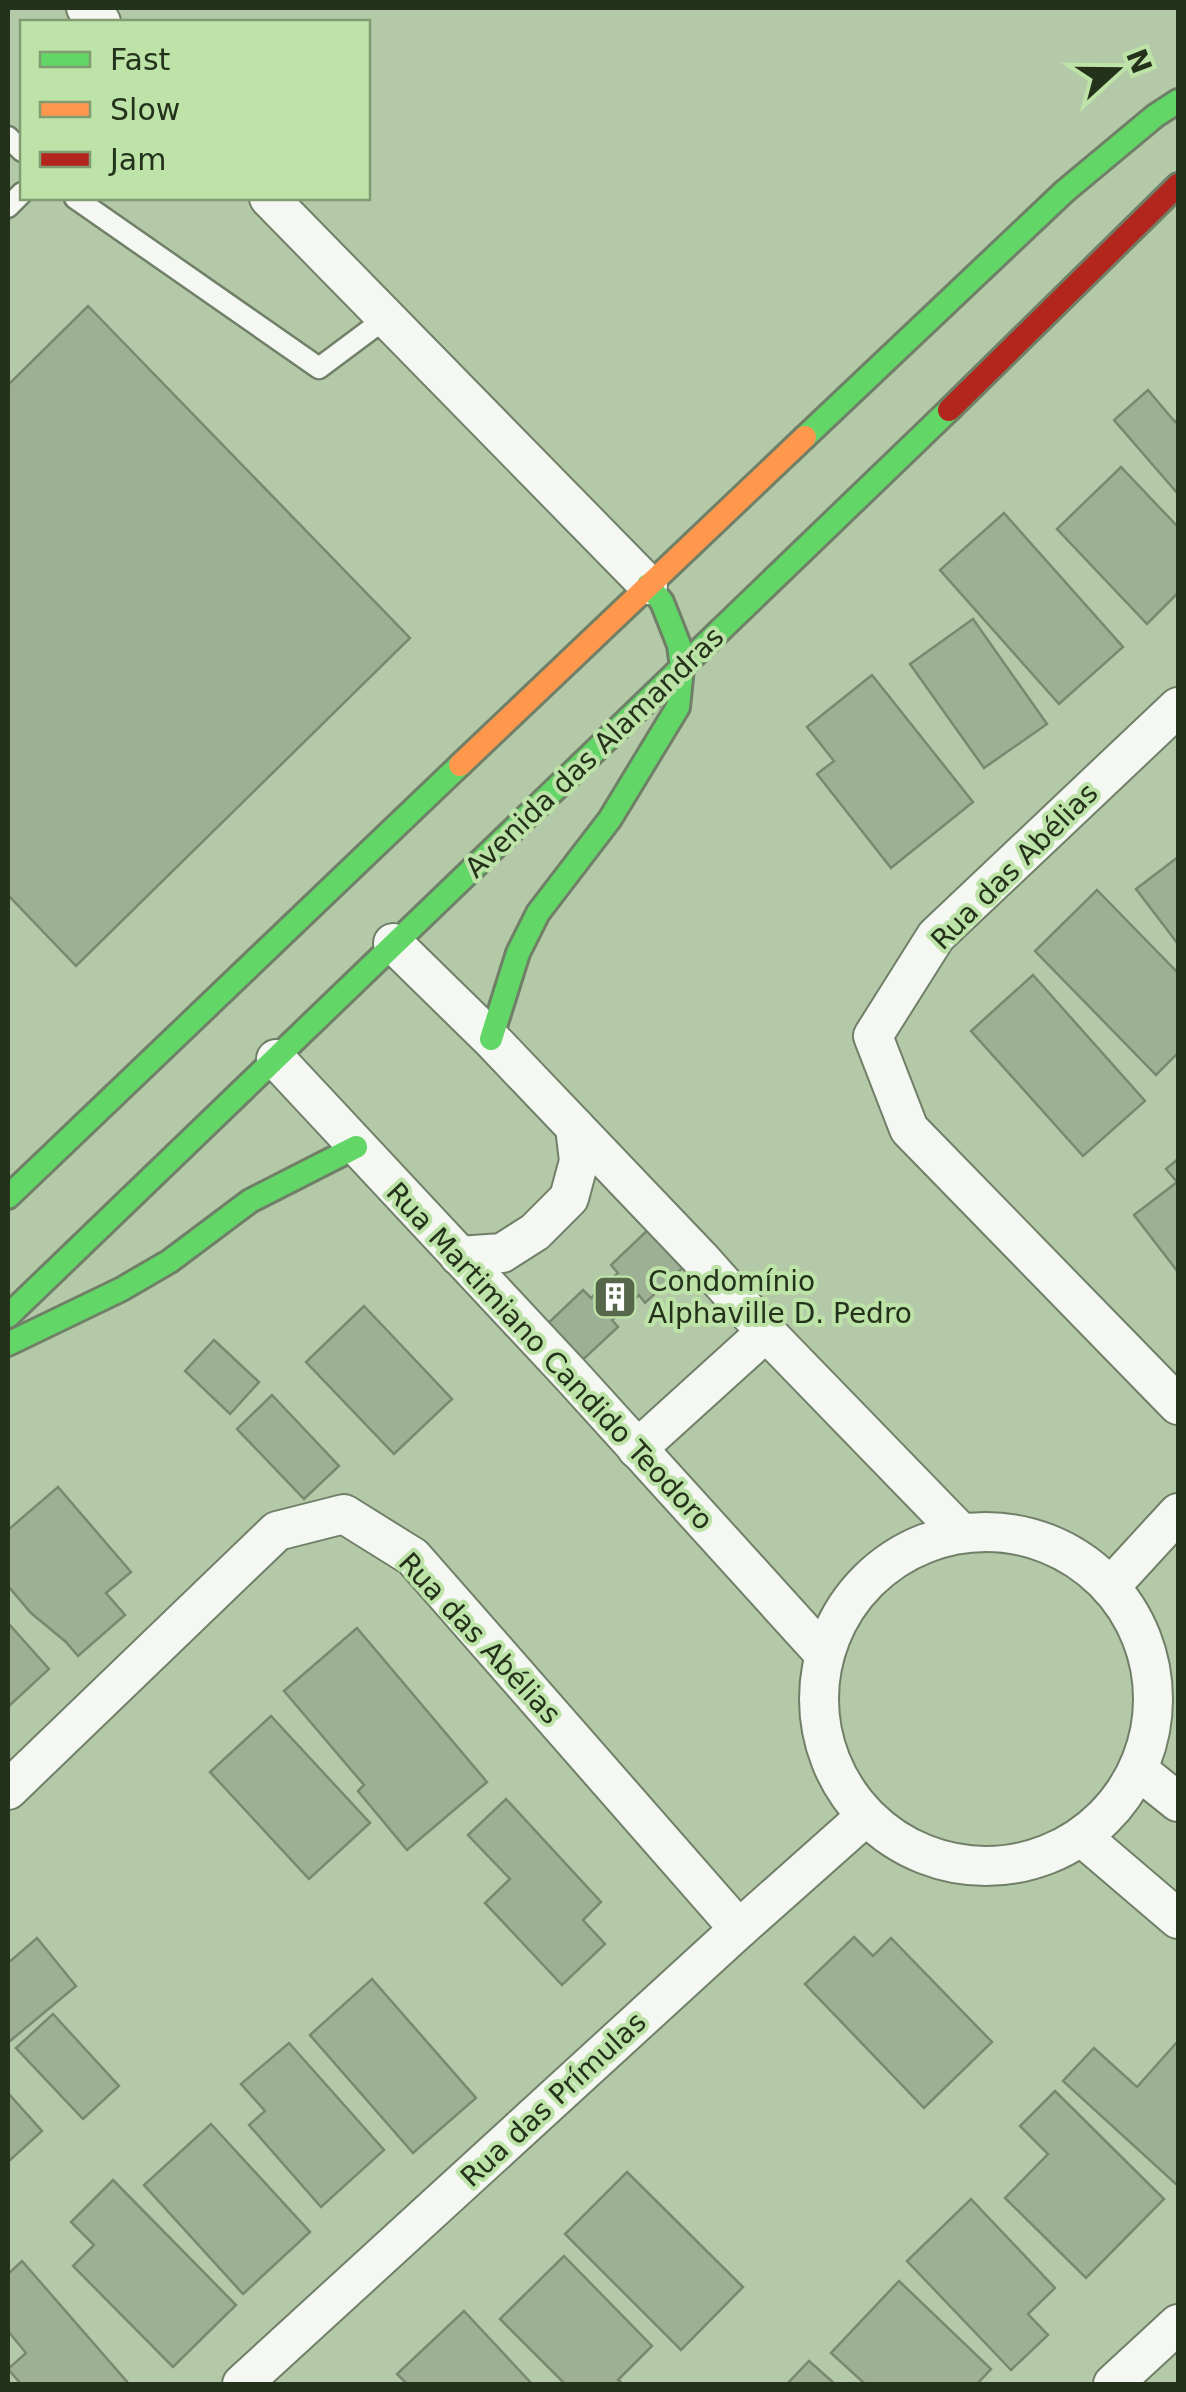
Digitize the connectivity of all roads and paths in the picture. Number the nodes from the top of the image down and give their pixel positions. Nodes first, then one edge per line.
1 (1178, 101) edge
2 (1178, 186) edge
3 (78, 200) edge
4 (271, 200) edge
5 (386, 318) junction
6 (648, 585) junction
7 (682, 668) junction
8 (1178, 707) edge
9 (393, 942) junction
10 (491, 1038) junction
11 (276, 1059) junction
12 (575, 1127) junction
13 (356, 1147) junction
14 (8, 1197) edge
15 (459, 1256) junction
16 (8, 1316) edge
17 (766, 1332) junction
18 (8, 1344) edge
19 (1178, 1405) edge
20 (637, 1449) junction
21 (1178, 1512) edge
22 (961, 1532) junction
23 (1110, 1588) junction
24 (824, 1654) junction
25 (1138, 1770) junction
26 (8, 1790) edge
27 (1178, 1802) edge
28 (865, 1817) junction
29 (1082, 1838) junction
30 (1178, 1919) edge
31 (739, 1929) junction
32 (1178, 2324) edge
33 (242, 2384) edge
34 (1113, 2384) edge

1 - 6 street
2 - 7 street, Avenida das Alamandras
3 - 5 lane
4 - 5 street
5 - 6 street
6 - 7 street
6 - 14 street
7 - 9 street, Avenida das Alamandras
7 - 10 street
8 - 19 street, Rua das Abélias
9 - 10 street
9 - 11 street, Avenida das Alamandras
10 - 12 street
11 - 13 street, Rua Martimiano Candido Teodoro
11 - 16 street, Avenida das Alamandras
12 - 15 street
12 - 17 street
13 - 15 street, Rua Martimiano Candido Teodoro
13 - 18 street
15 - 20 street, Rua Martimiano Candido Teodoro
17 - 20 street
17 - 22 street
20 - 24 street, Rua Martimiano Candido Teodoro
21 - 23 street
22 - 23 street
22 - 24 street
23 - 25 street
24 - 28 street
25 - 27 street
25 - 29 street
26 - 31 street, Rua das Abélias
28 - 29 street
28 - 31 street, Rua das Prímulas
29 - 30 street
31 - 33 street, Rua das Prímulas
32 - 34 street

